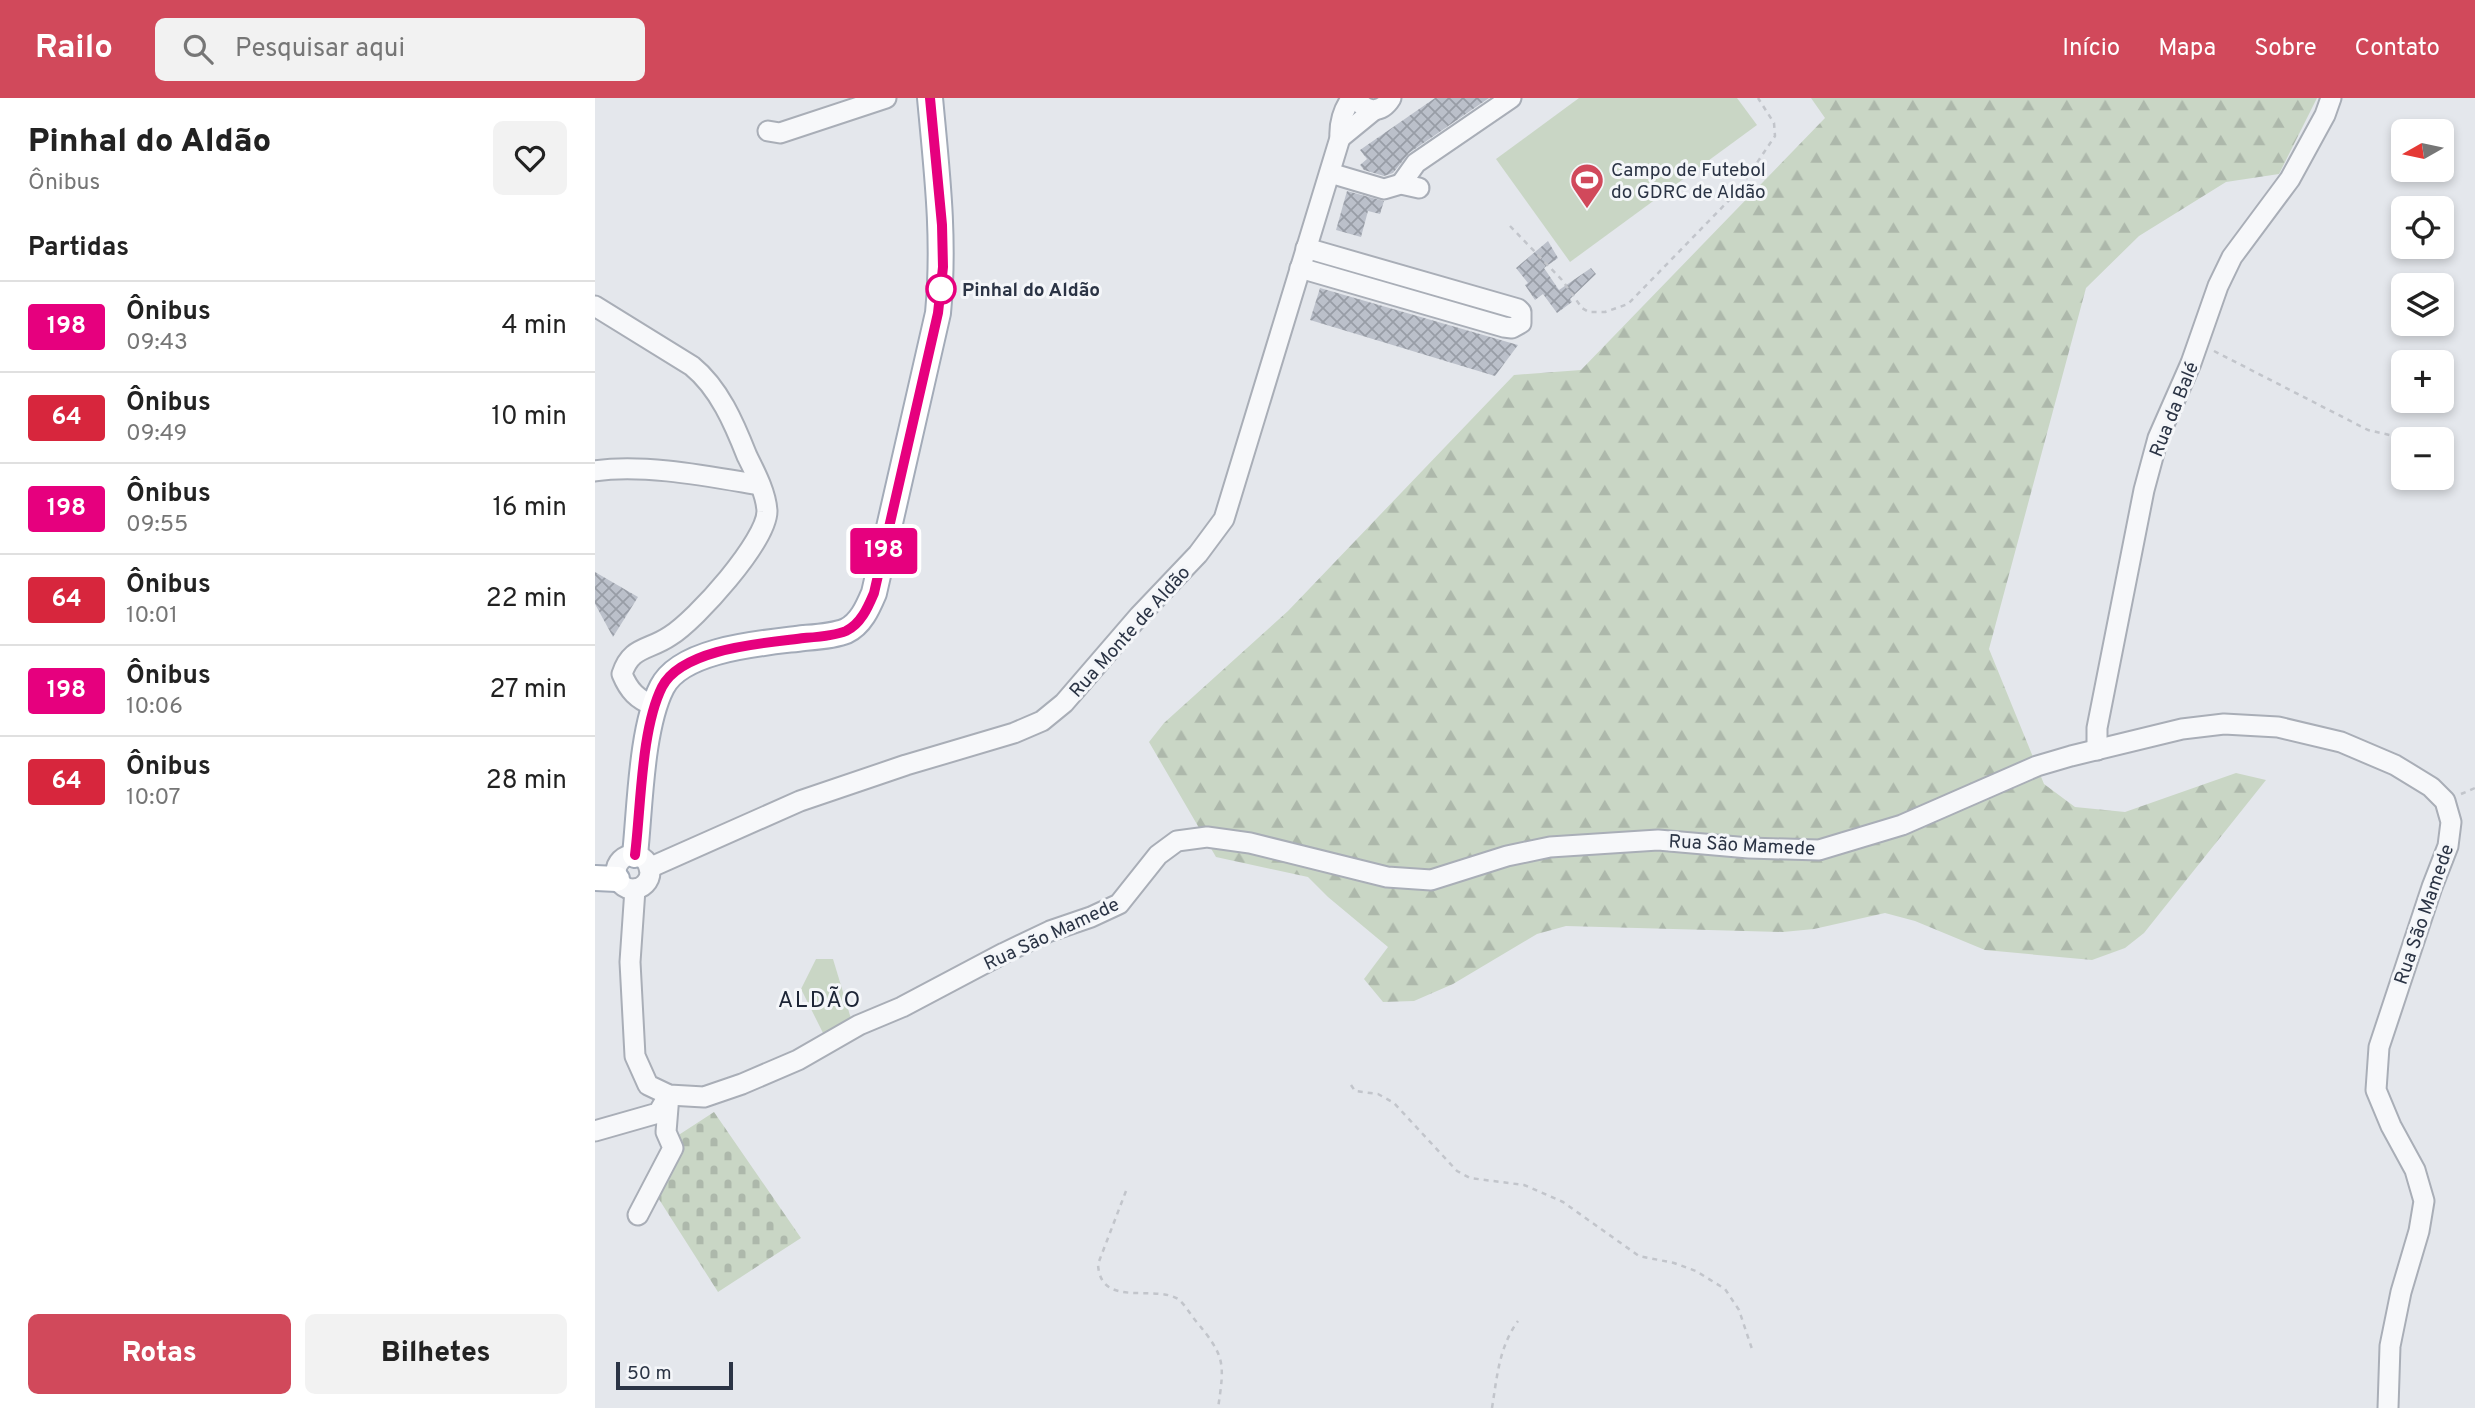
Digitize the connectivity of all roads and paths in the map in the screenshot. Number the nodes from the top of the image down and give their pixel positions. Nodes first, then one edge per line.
1 (886, 98) edge
2 (930, 98) edge
3 (1355, 98) edge
4 (1391, 98) edge
5 (1511, 98) edge
6 (1758, 98) edge
7 (2331, 98) edge
8 (1373, 111) junction
9 (768, 131) dead end
10 (1341, 138) junction
11 (1330, 173) junction
12 (1510, 226) dead end
13 (1306, 248) junction
14 (1300, 268) junction
15 (595, 306) edge
16 (2199, 343) junction
17 (2391, 435) edge
18 (595, 471) edge
19 (760, 485) junction
20 (654, 706) junction
21 (2098, 750) junction
22 (642, 862) junction
23 (616, 882) edge
24 (1350, 1085) dead end
25 (669, 1095) junction
26 (595, 1131) edge
27 (1126, 1191) dead end
28 (638, 1215) dead end
29 (1518, 1321) dead end
30 (1752, 1349) dead end
31 (1218, 1408) edge
32 (1492, 1408) edge
33 (2388, 1408) edge

1 - 9 street
2 - 20 main road
3 - 8 street
3 - 10 street, Rua Monte de Aldão
4 - 8 street
5 - 11 street
6 - 12 path
7 - 16 street, Rua da Balé
8 - 10 street
10 - 11 street, Rua Monte de Aldão
11 - 13 street, Rua Monte de Aldão
13 - 14 street, Rua Monte de Aldão
13 - 14 street
14 - 22 street, Rua Monte de Aldão
15 - 19 street
16 - 17 path
16 - 21 street, Rua da Balé
18 - 19 street
19 - 20 street
20 - 22 main road
21 - 25 street, Rua São Mamede
21 - 33 street, Rua São Mamede
22 - 23 street
22 - 23 street
23 - 25 street
24 - 30 path
25 - 26 street
25 - 28 street
27 - 31 path
29 - 32 path

